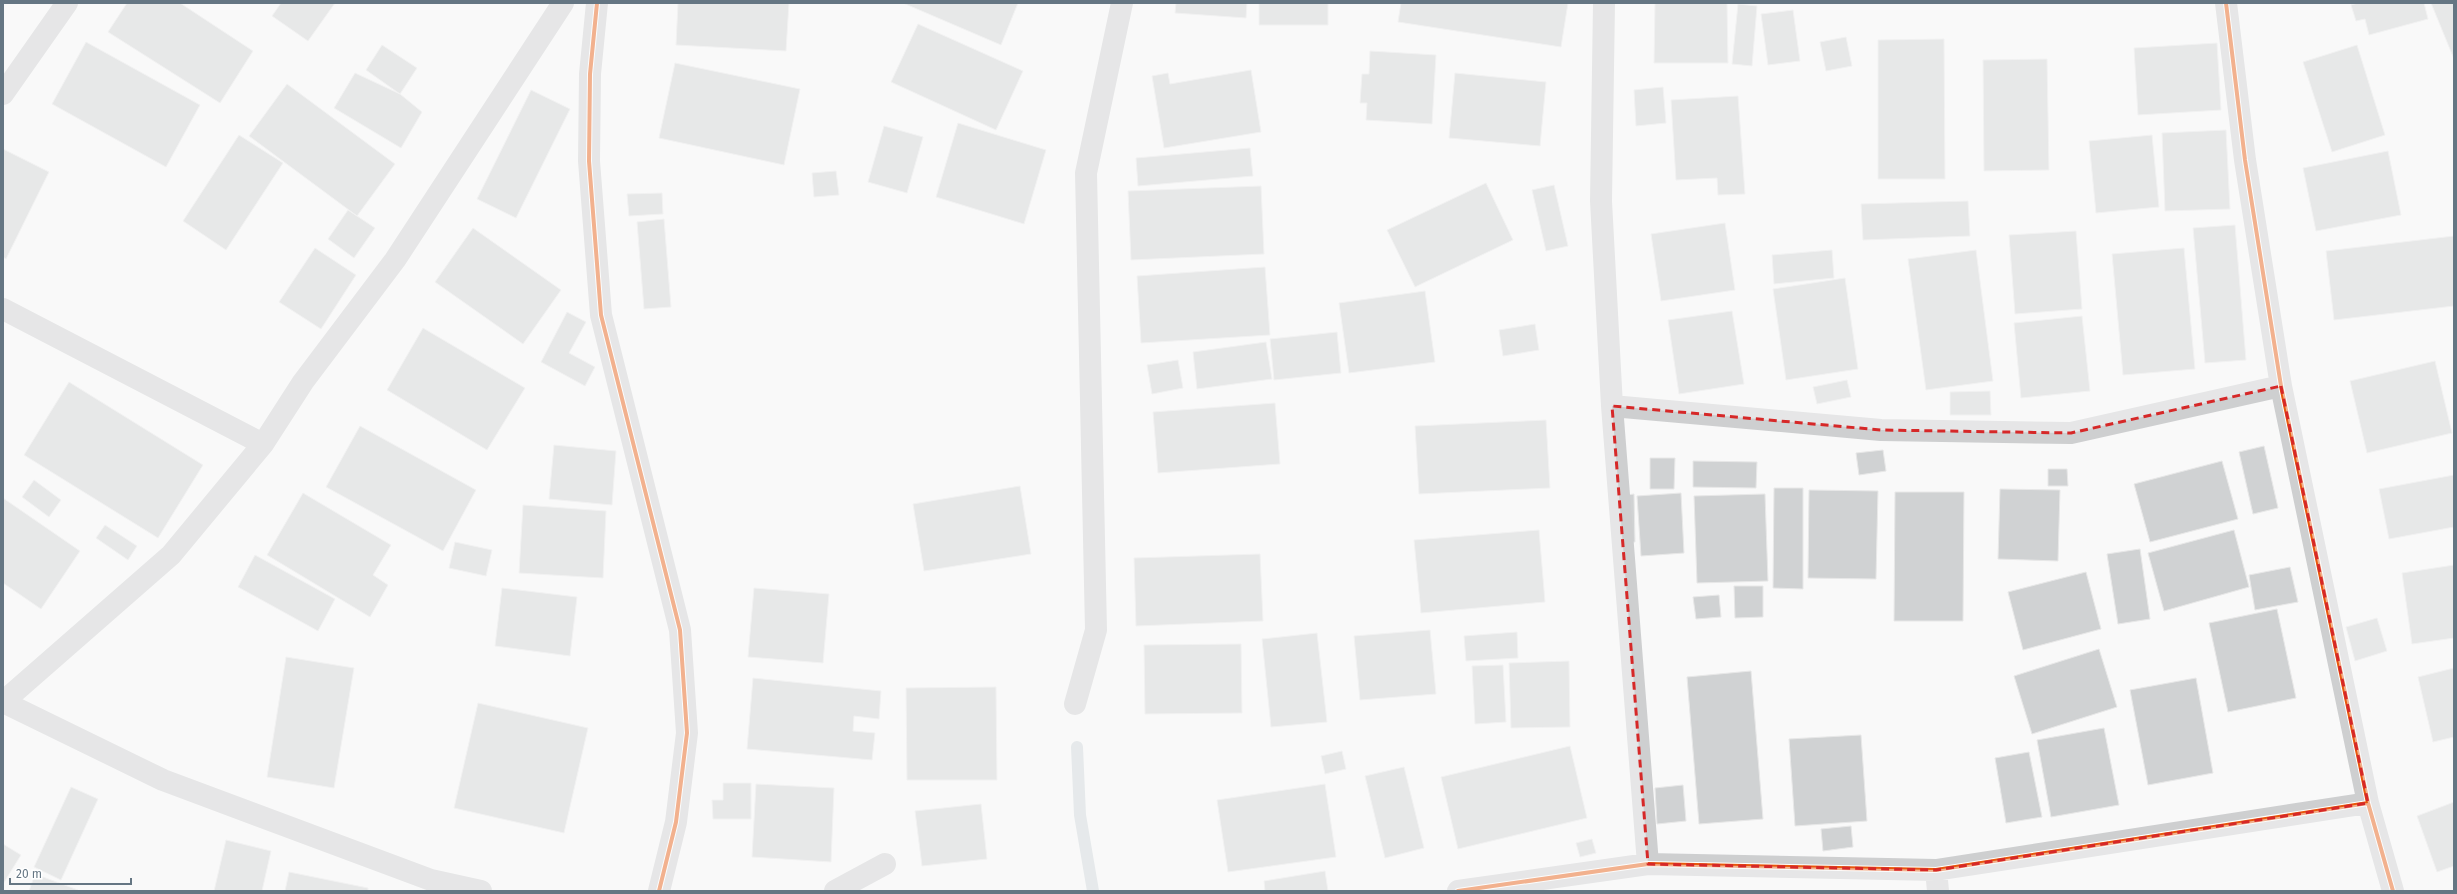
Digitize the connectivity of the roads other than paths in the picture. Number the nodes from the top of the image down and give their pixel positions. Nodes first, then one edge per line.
1 (67, 3) edge
2 (563, 3) edge
3 (596, 3) edge
4 (1122, 3) edge
5 (1604, 3) edge
6 (2226, 3) edge
7 (3, 94) edge
8 (3, 309) edge
9 (2281, 386) junction
10 (1612, 406) junction
11 (262, 444) junction
12 (3, 702) edge
13 (1075, 704) dead end
14 (2368, 803) junction
15 (886, 864) dead end
16 (1648, 864) junction
17 (1936, 870) junction
18 (481, 891) edge
19 (659, 891) edge
20 (835, 891) edge
21 (1458, 891) edge
22 (1938, 891) edge
23 (2393, 891) edge

1 - 7 street
2 - 11 street
3 - 19 street
4 - 13 street
5 - 10 street
6 - 9 street
8 - 11 street
9 - 10 street
9 - 14 street
10 - 16 street
11 - 12 street
12 - 18 street
14 - 17 street
14 - 23 street
15 - 20 street
16 - 17 street
16 - 21 street
17 - 22 street

